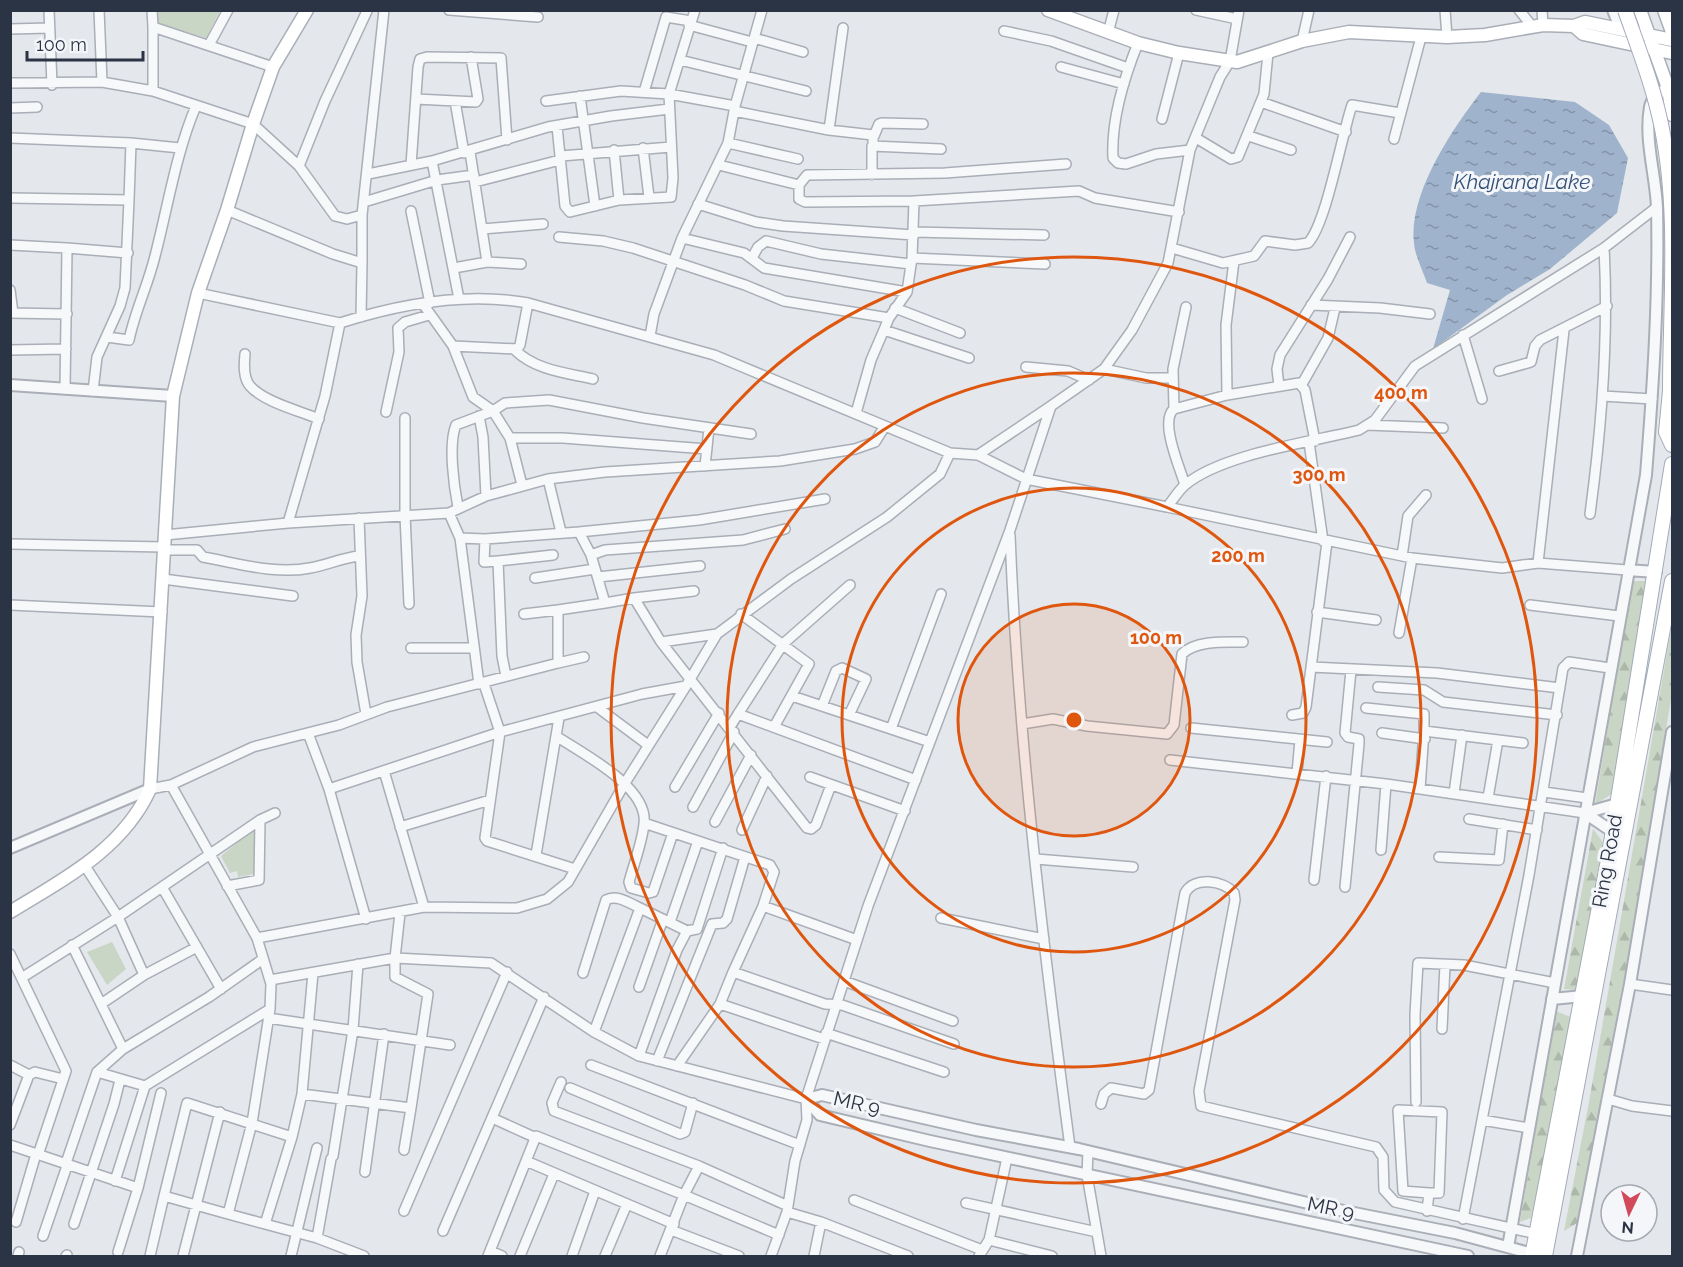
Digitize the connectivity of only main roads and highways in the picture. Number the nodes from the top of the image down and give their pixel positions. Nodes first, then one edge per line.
1 (307, 10) edge
2 (1048, 10) edge
3 (1625, 10) edge
4 (1640, 10) edge
5 (1664, 10) edge
6 (1574, 26) junction
7 (1672, 32) edge
8 (1649, 34) junction
9 (1672, 40) edge
10 (1656, 50) junction
11 (1672, 53) edge
12 (1672, 115) edge
13 (1672, 446) edge
14 (1672, 464) edge
15 (1672, 581) edge
16 (10, 912) edge
17 (1538, 1256) edge

1 - 16 main road
2 - 6 main road
3 - 13 main road, bridge
4 - 8 main road
5 - 7 main road
6 - 8 main road
6 - 10 main road
8 - 9 main road
8 - 10 main road
10 - 11 main road
10 - 12 main road
14 - 17 main road, Ring Road
15 - 17 main road, Ring Road

